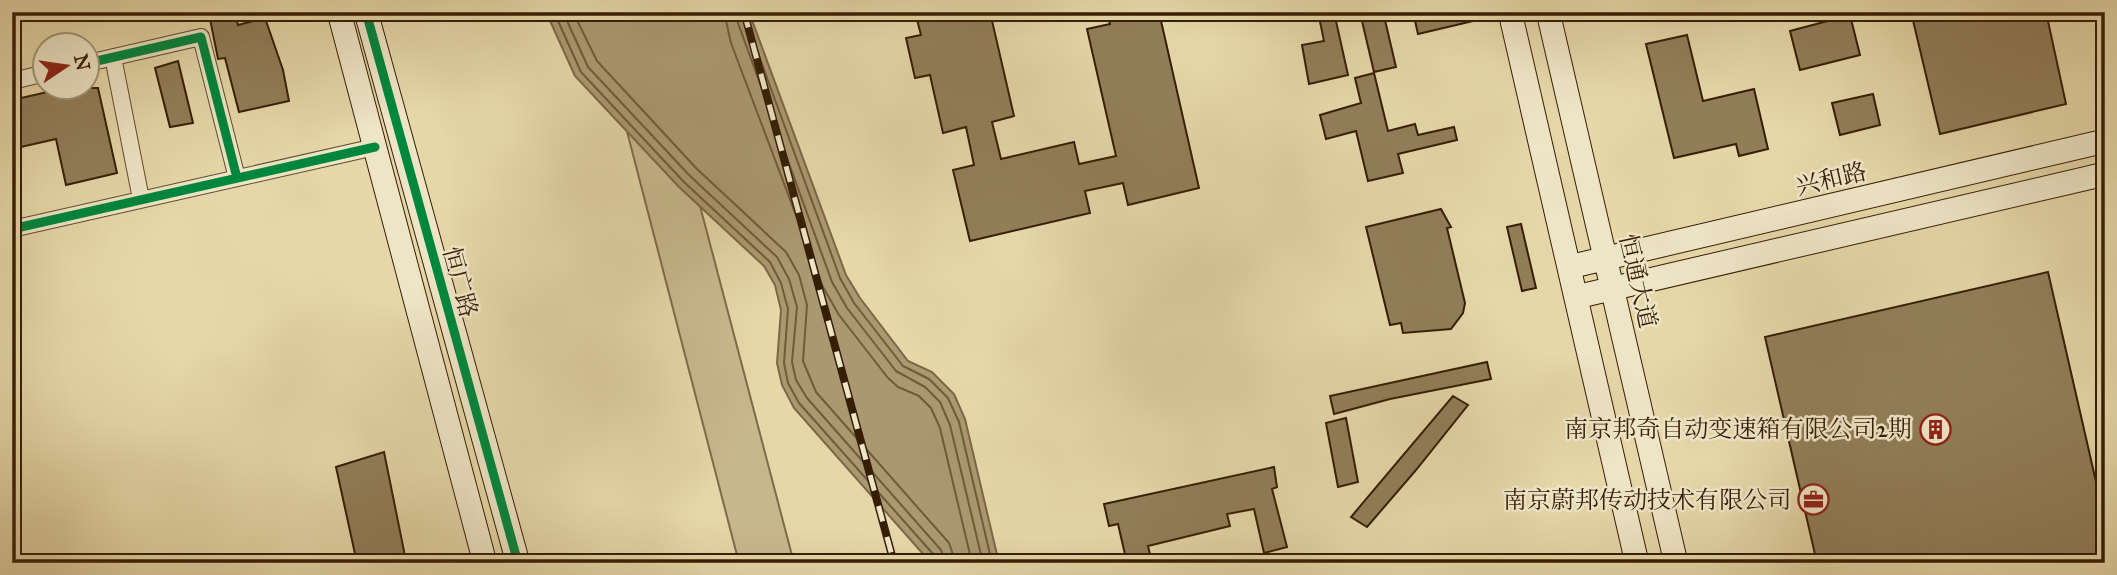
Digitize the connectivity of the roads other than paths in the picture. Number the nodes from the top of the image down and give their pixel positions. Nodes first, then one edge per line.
1 (339, 12) edge
2 (366, 12) edge
3 (1510, 12) edge
4 (1548, 12) edge
5 (113, 57) junction
6 (102, 60) edge
7 (32, 76) edge
8 (12, 81) edge
9 (2105, 141) edge
10 (375, 147) junction
11 (2105, 174) edge
12 (237, 178) junction
13 (141, 200) junction
14 (12, 229) edge
15 (1606, 259) junction
16 (1569, 267) junction
17 (1613, 289) junction
18 (1576, 297) junction
19 (485, 563) edge
20 (517, 563) edge
21 (1637, 563) edge
22 (1676, 563) edge

1 - 10 main road, 恒广路
2 - 20 main road, 恒广路
3 - 16 main road
4 - 15 main road, 恒通大道
5 - 6 street
5 - 12 street
5 - 13 street
7 - 8 street
9 - 15 main road, 兴和路
10 - 12 street
10 - 19 main road, 恒广路
11 - 17 main road
12 - 13 street
13 - 14 street
15 - 16 main road, 兴和路
15 - 17 main road, 恒通大道
16 - 18 main road
17 - 18 main road
17 - 22 main road, 恒通大道
18 - 21 main road

